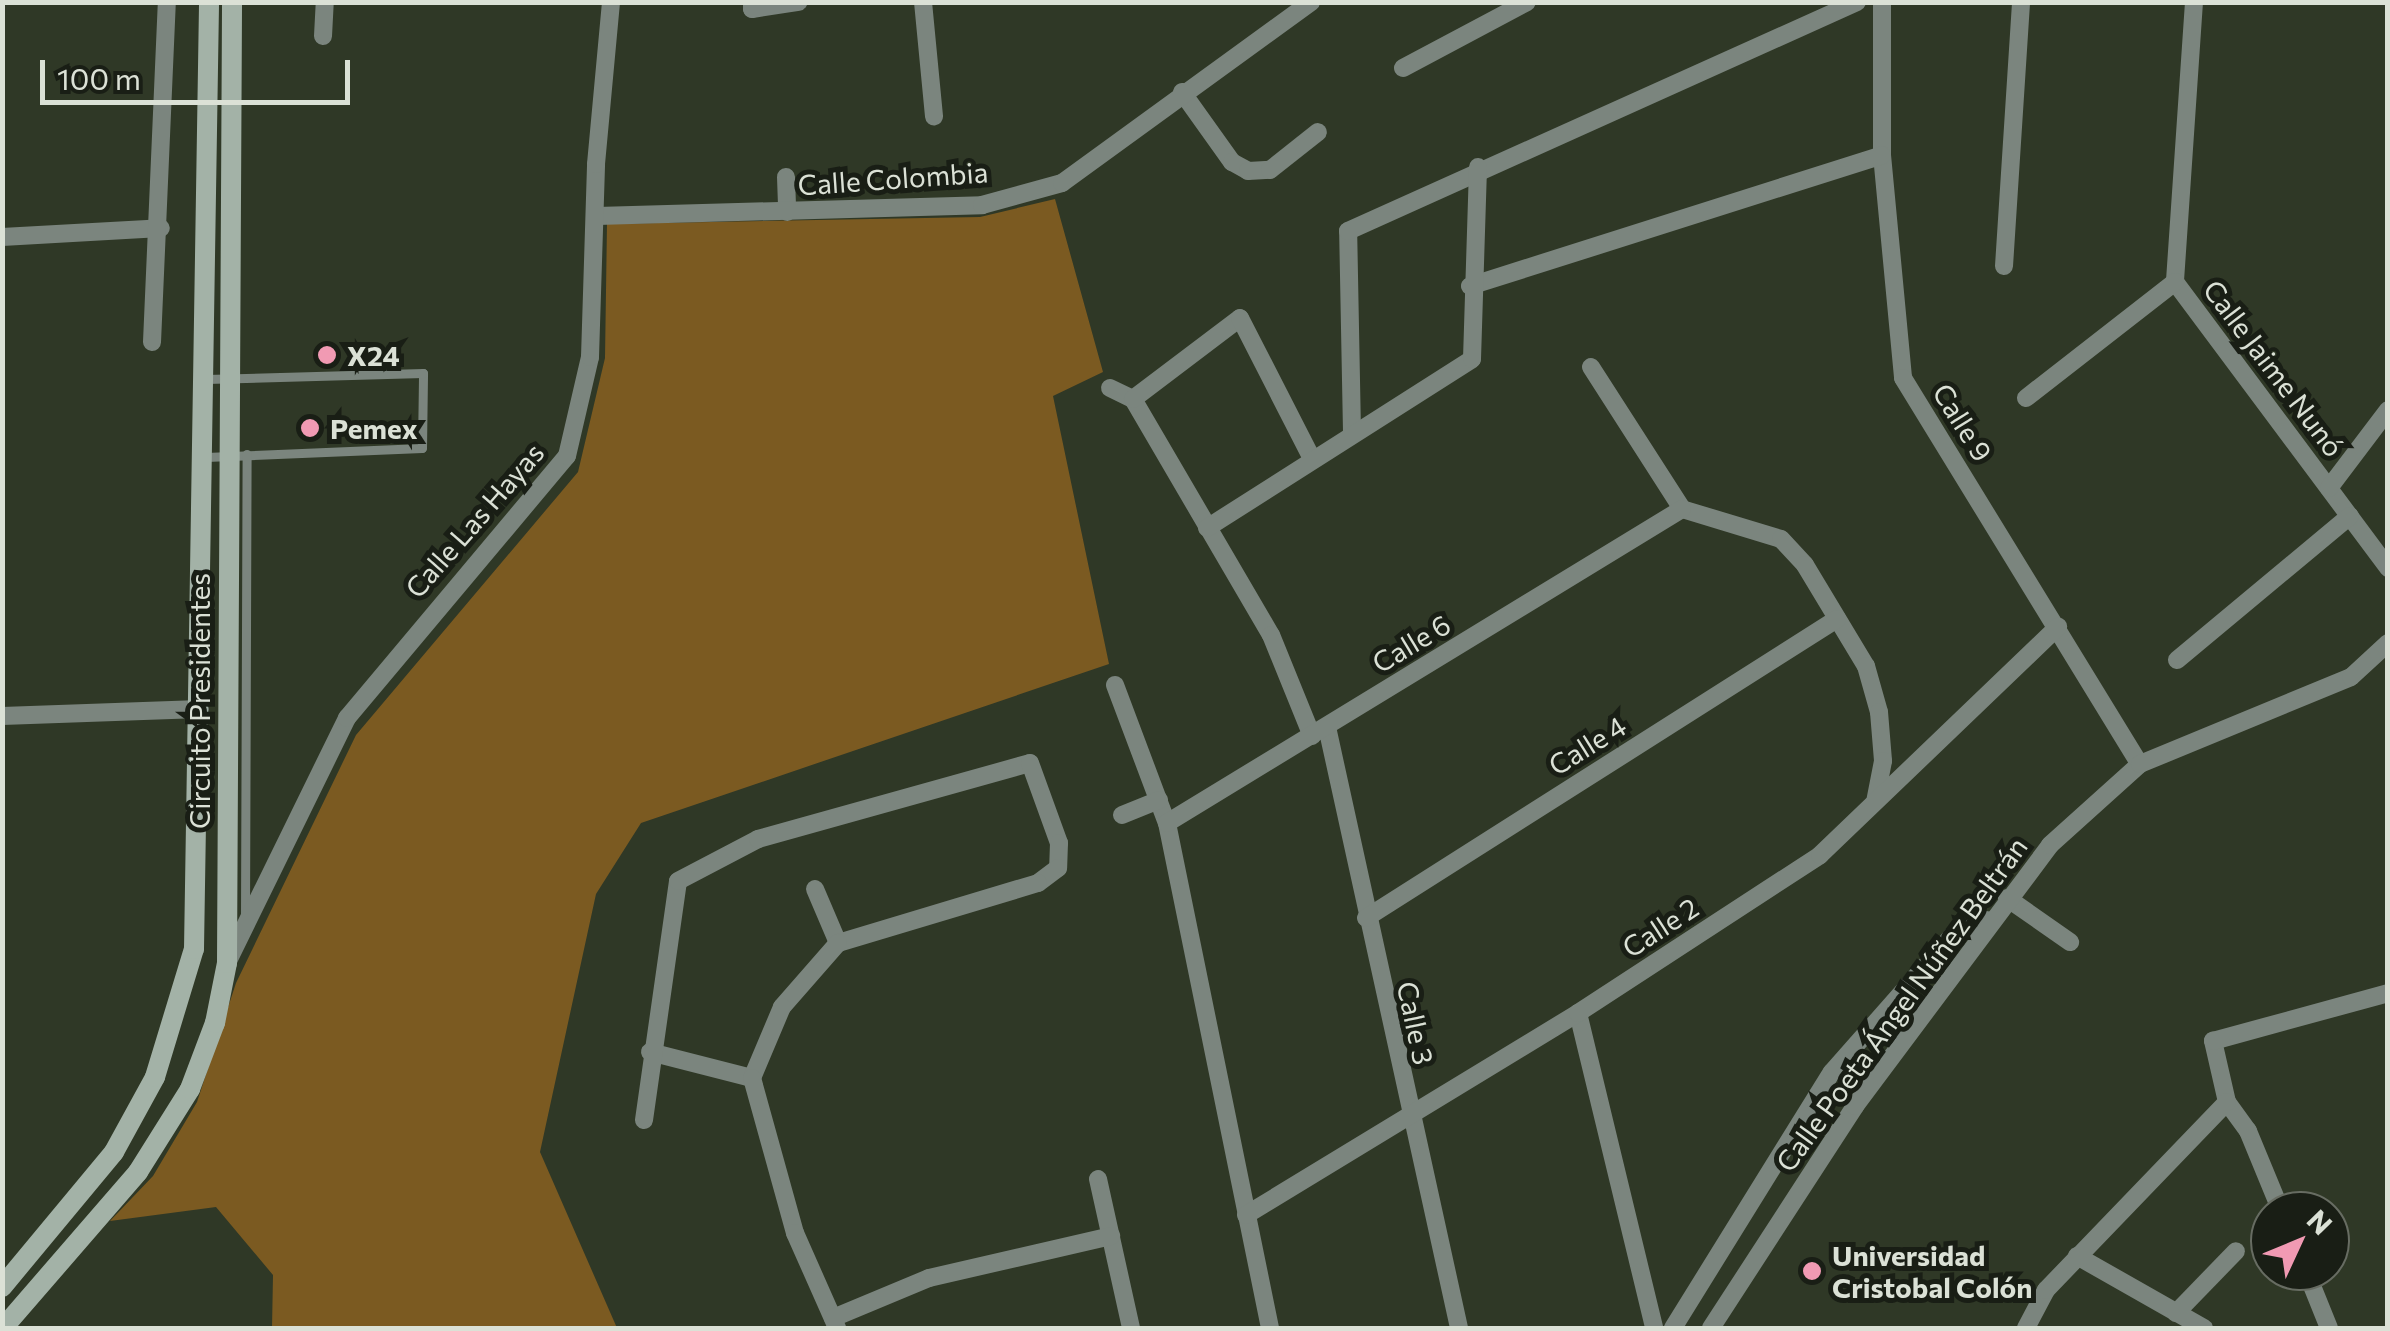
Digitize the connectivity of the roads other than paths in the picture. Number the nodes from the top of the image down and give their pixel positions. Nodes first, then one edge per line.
1 (167, 2) edge
2 (209, 2) edge
3 (232, 2) edge
4 (325, 2) edge
5 (611, 2) edge
6 (798, 2) edge
7 (923, 2) edge
8 (1311, 2) edge
9 (1857, 2) edge
10 (1882, 2) edge
11 (2021, 2) edge
12 (2194, 2) edge
13 (1517, 4) edge
14 (752, 6) edge
15 (324, 36) dead end
16 (1404, 68) dead end
17 (1182, 92) junction
18 (934, 116) dead end
19 (1318, 132) dead end
20 (1882, 155) junction
21 (1478, 168) junction
22 (786, 177) dead end
23 (787, 212) junction
24 (597, 216) junction
25 (161, 228) junction
26 (2, 236) edge
27 (2004, 266) dead end
28 (2175, 282) junction
29 (1470, 286) junction
30 (152, 342) dead end
31 (1591, 368) dead end
32 (216, 379) junction
33 (1110, 388) dead end
34 (2026, 398) dead end
35 (1133, 399) junction
36 (2388, 410) edge
37 (1352, 432) junction
38 (227, 456) junction
39 (1311, 457) junction
40 (2329, 488) junction
41 (1682, 510) junction
42 (2350, 516) junction
43 (1207, 528) junction
44 (2388, 568) edge
45 (1837, 619) junction
46 (2058, 627) junction
47 (2388, 643) edge
48 (2177, 660) dead end
49 (1115, 685) dead end
50 (200, 709) junction
51 (2, 716) edge
52 (1319, 732) junction
53 (2140, 764) junction
54 (1876, 798) junction
55 (1159, 800) junction
56 (1122, 815) dead end
57 (1167, 823) junction
58 (815, 889) dead end
59 (2007, 898) junction
60 (1992, 917) junction
61 (1366, 918) junction
62 (246, 930) junction
63 (2070, 942) dead end
64 (838, 943) junction
65 (228, 963) junction
66 (2388, 993) edge
67 (1578, 1014) junction
68 (650, 1052) junction
69 (752, 1078) junction
70 (2227, 1102) junction
71 (1407, 1114) junction
72 (644, 1120) dead end
73 (1098, 1179) dead end
74 (2273, 1191) edge
75 (1246, 1215) junction
76 (1111, 1236) junction
77 (2236, 1251) dead end
78 (2078, 1256) junction
79 (6, 1280) edge
80 (2314, 1291) edge
81 (2176, 1313) junction
82 (835, 1323) edge
83 (3, 1328) edge
84 (1131, 1328) edge
85 (1270, 1328) edge
86 (1458, 1328) edge
87 (1654, 1328) edge
88 (1674, 1328) edge
89 (1711, 1328) edge
90 (2026, 1328) edge
91 (2204, 1328) edge
92 (2329, 1328) edge

1 - 25 street
2 - 32 main road, Circuito Presidentes
3 - 32 main road, Circuito Presidentes
4 - 15 street
5 - 24 street, Calle Las Hayas
6 - 14 street
7 - 18 street
8 - 17 street, Calle Colombia
9 - 21 street
10 - 20 street, Calle 9
11 - 27 street
12 - 28 street, Calle Jaime Nunó
13 - 16 street
17 - 19 street
17 - 23 street, Calle Colombia
20 - 29 street
20 - 46 street, Calle 9
21 - 29 street
21 - 37 street
22 - 23 street
23 - 24 street, Calle Colombia
24 - 62 street, Calle Las Hayas
25 - 26 street
25 - 30 street
28 - 34 street
28 - 40 street, Calle Jaime Nunó
29 - 37 street
31 - 41 street
32 - 38 main road, Circuito Presidentes
32 - 38 lane
33 - 35 street
35 - 39 street
35 - 43 street, Calle 3
36 - 40 street
37 - 39 street
38 - 50 main road, Circuito Presidentes
38 - 62 lane
38 - 65 main road, Circuito Presidentes
39 - 43 street
40 - 42 street, Calle Jaime Nunó
41 - 45 street
41 - 52 street, Calle 6
42 - 44 street, Calle Jaime Nunó
42 - 48 street
43 - 52 street, Calle 3
45 - 54 street
45 - 61 street, Calle 4
46 - 53 street, Calle 9
46 - 54 street, Calle 2
47 - 53 street, Calle Poeta Ángel Núñez Beltrán
49 - 55 street
50 - 51 street
50 - 79 main road, Circuito Presidentes
52 - 57 street, Calle 6
52 - 61 street, Calle 3
53 - 59 street, Calle Poeta Ángel Núñez Beltrán
54 - 67 street, Calle 2
55 - 56 street
55 - 57 street
57 - 75 street
58 - 64 street
59 - 60 street, Calle Poeta Ángel Núñez Beltrán
59 - 63 street
60 - 88 street
60 - 89 street, Calle Poeta Ángel Núñez Beltrán
61 - 71 street, Calle 3
62 - 65 street, Calle Las Hayas
64 - 68 street
64 - 69 street
65 - 83 main road, Circuito Presidentes
66 - 70 street
67 - 71 street, Calle 2
67 - 87 street
68 - 69 street
68 - 72 street
69 - 82 street
70 - 74 street
70 - 78 street
71 - 75 street, Calle 2
71 - 86 street, Calle 3
73 - 76 street
75 - 85 street
76 - 82 street
76 - 84 street
77 - 81 street
78 - 81 street
78 - 90 street
80 - 92 street
81 - 91 street

